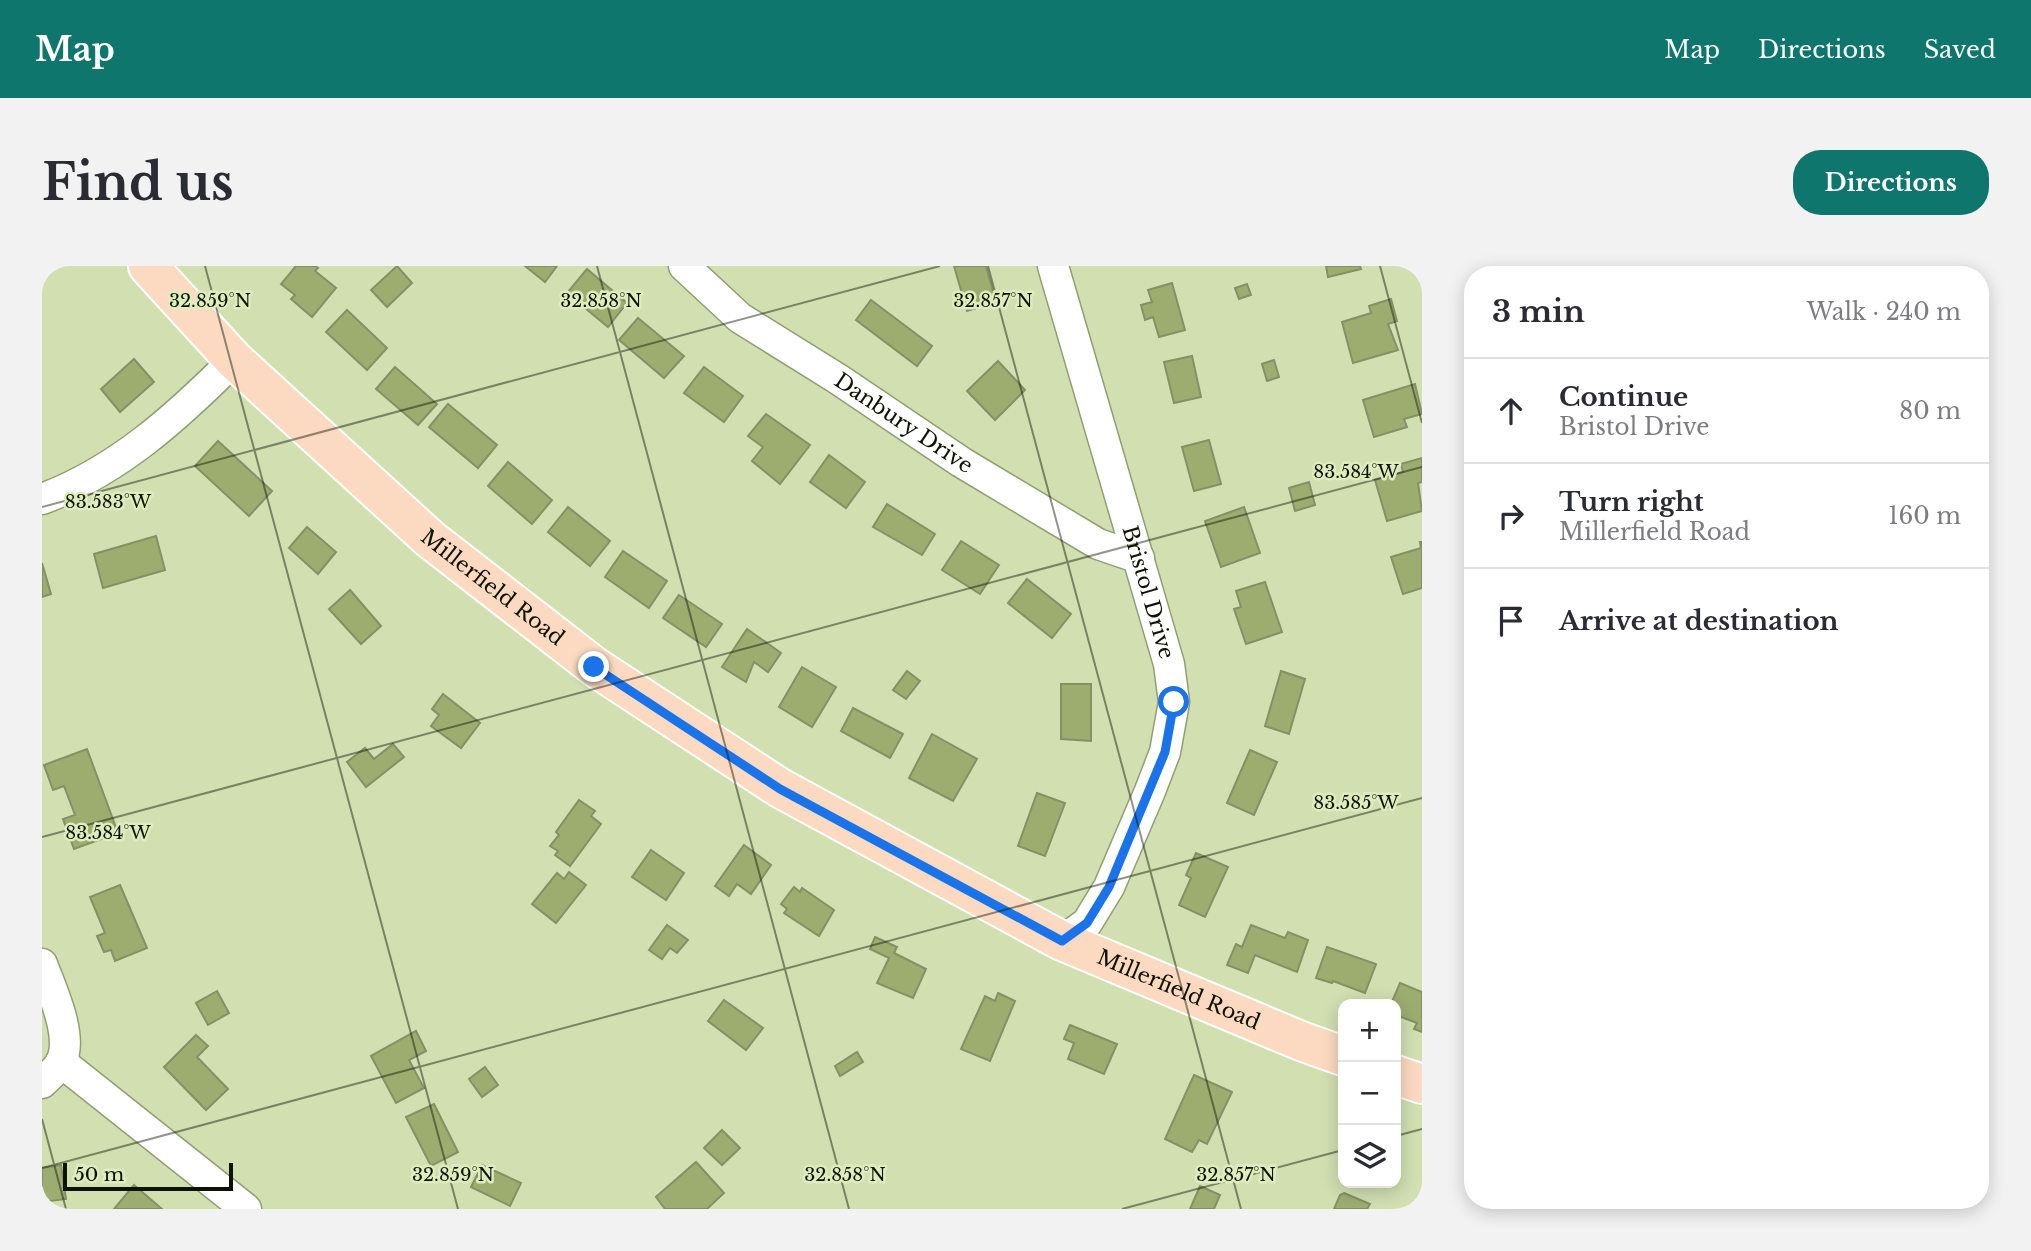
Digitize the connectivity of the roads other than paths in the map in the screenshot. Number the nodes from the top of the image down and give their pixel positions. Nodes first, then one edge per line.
1 (148, 266) edge
2 (684, 266) edge
3 (1053, 266) edge
4 (234, 360) junction
5 (42, 499) edge
6 (1139, 558) junction
7 (1062, 941) junction
8 (42, 964) edge
9 (1338, 1054) edge
10 (51, 1073) edge
11 (1401, 1077) edge
12 (1422, 1084) edge
13 (246, 1209) edge

1 - 4 main road, Millerfield Road
2 - 6 street, Danbury Drive
3 - 6 street, Bristol Drive
4 - 5 street
4 - 7 main road, Millerfield Road
6 - 7 street, Bristol Drive
7 - 9 main road, Millerfield Road
8 - 10 street
10 - 13 street
11 - 12 main road

